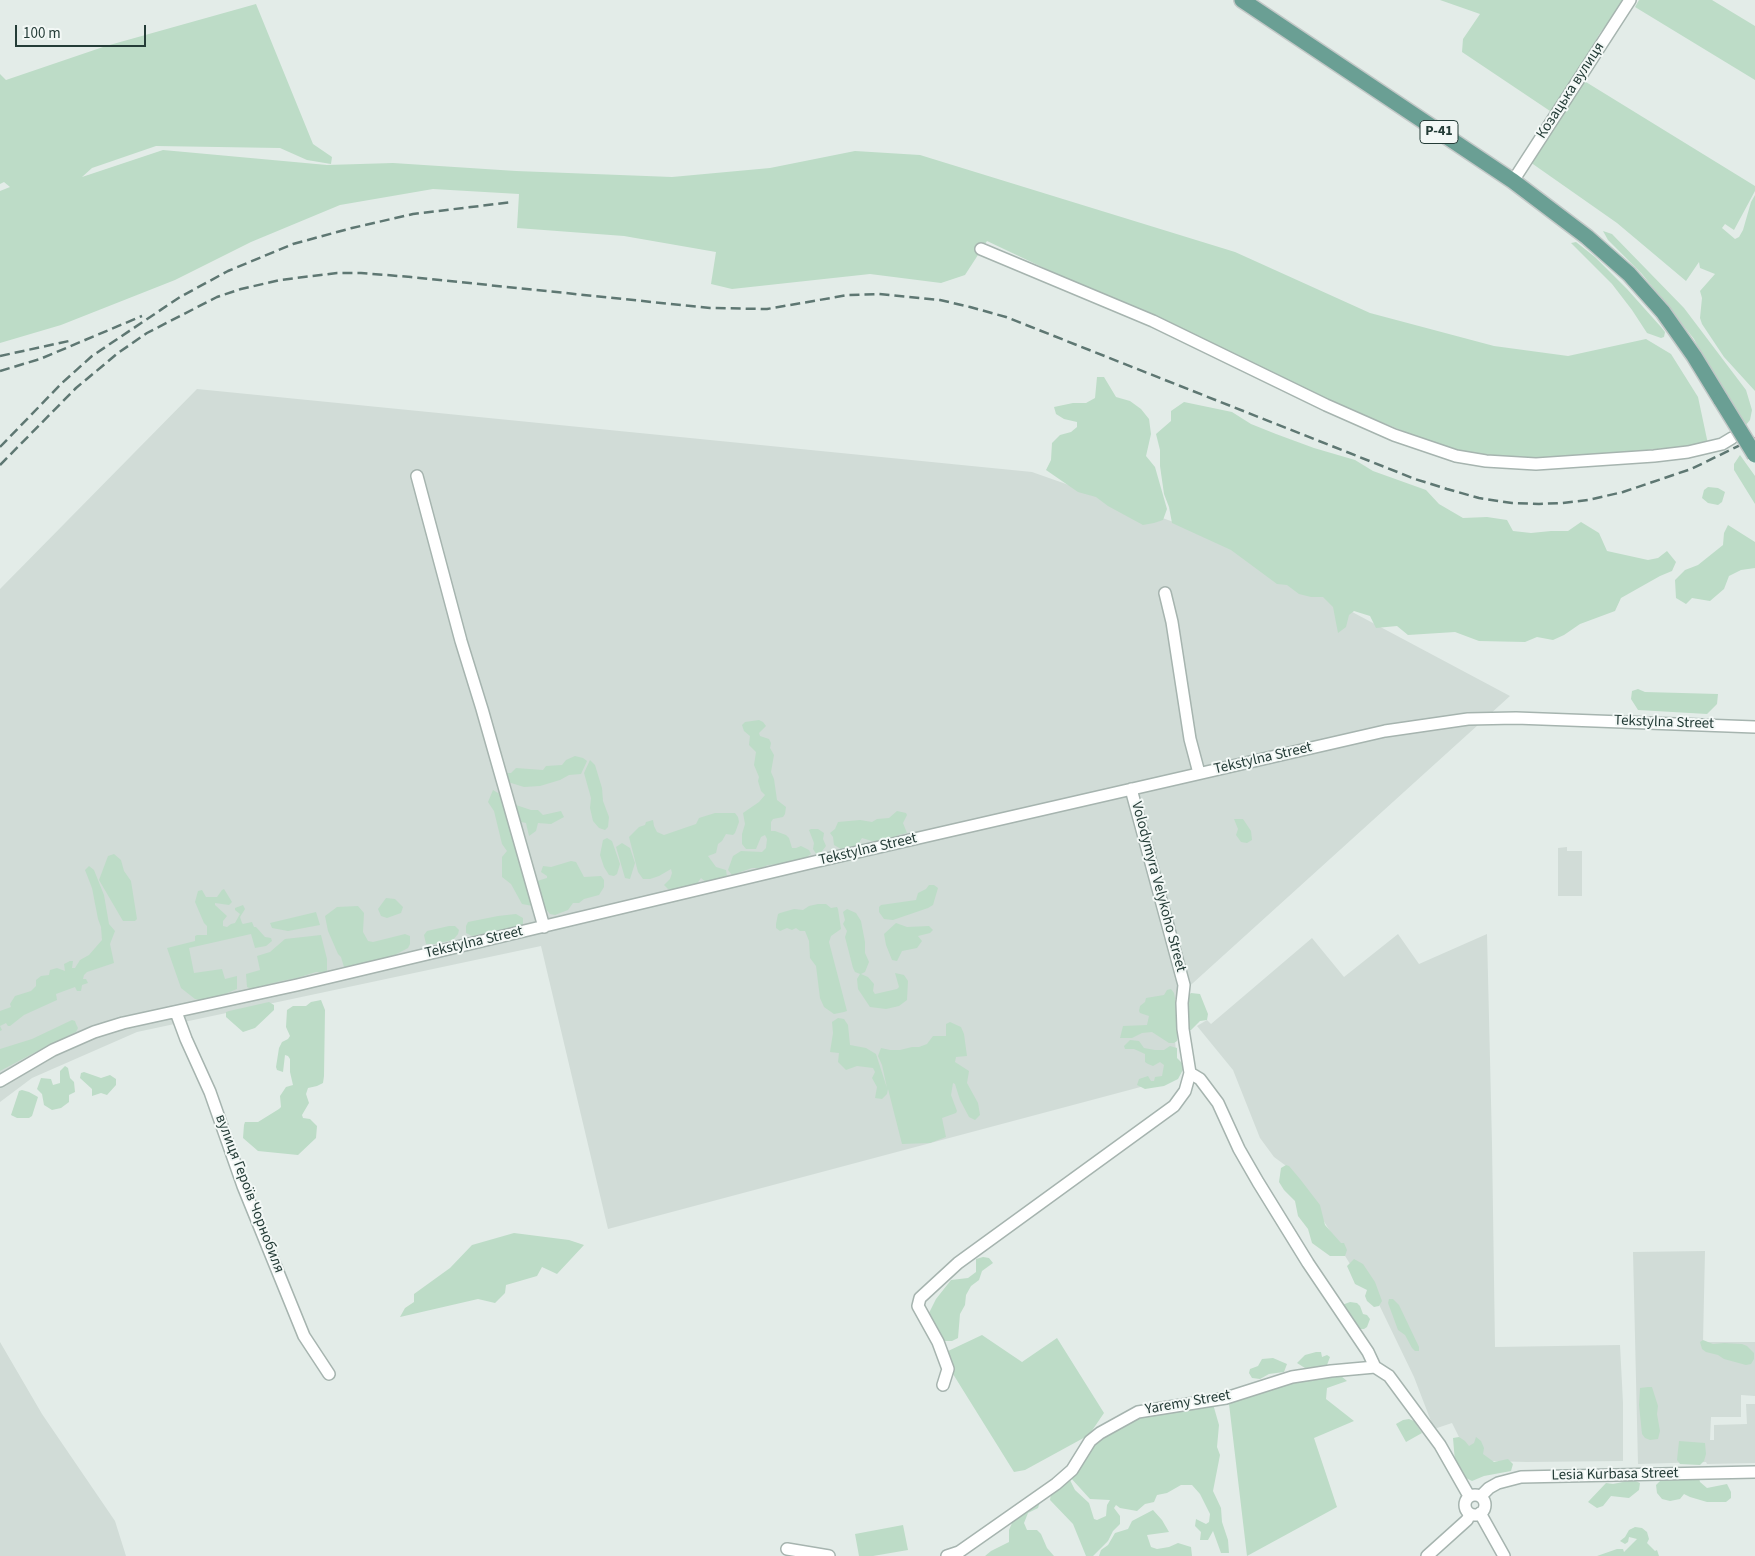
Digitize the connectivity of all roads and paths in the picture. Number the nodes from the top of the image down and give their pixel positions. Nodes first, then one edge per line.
1 (1242, 0) edge
2 (1630, 0) edge
3 (1513, 181) junction
4 (982, 249) dead end
5 (1732, 438) dead end
6 (1755, 455) edge
7 (417, 476) dead end
8 (1165, 593) dead end
9 (1755, 727) edge
10 (1198, 773) junction
11 (1132, 789) junction
12 (544, 927) junction
13 (176, 1012) junction
14 (1190, 1073) junction
15 (0, 1081) edge
16 (1376, 1368) junction
17 (329, 1374) dead end
18 (943, 1385) dead end
19 (1755, 1472) edge
20 (1475, 1496) junction
21 (1475, 1514) junction
22 (786, 1549) dead end
23 (829, 1556) edge
24 (938, 1556) edge
25 (947, 1556) edge
26 (1427, 1556) edge
27 (1504, 1556) edge

1 - 3 main road, Р-41
2 - 3 street, Козацька вулиця
3 - 6 main road, Р-41, bridge
4 - 5 street
7 - 12 street
8 - 10 street
9 - 10 street, Tekstylna Street
10 - 11 street, Tekstylna Street
11 - 12 street, Tekstylna Street
11 - 14 street, Volodymyra Velykoho Street
12 - 13 street, Tekstylna Street
13 - 15 street, Tekstylna Street
13 - 17 street, вулиця Героїв Чорнобиля
14 - 16 street
14 - 18 street
16 - 20 street
16 - 25 street, Yaremy Street
19 - 20 street, Lesia Kurbasa Street
20 - 21 street
20 - 21 street
21 - 26 street
21 - 27 street
22 - 23 street
24 - 25 street

